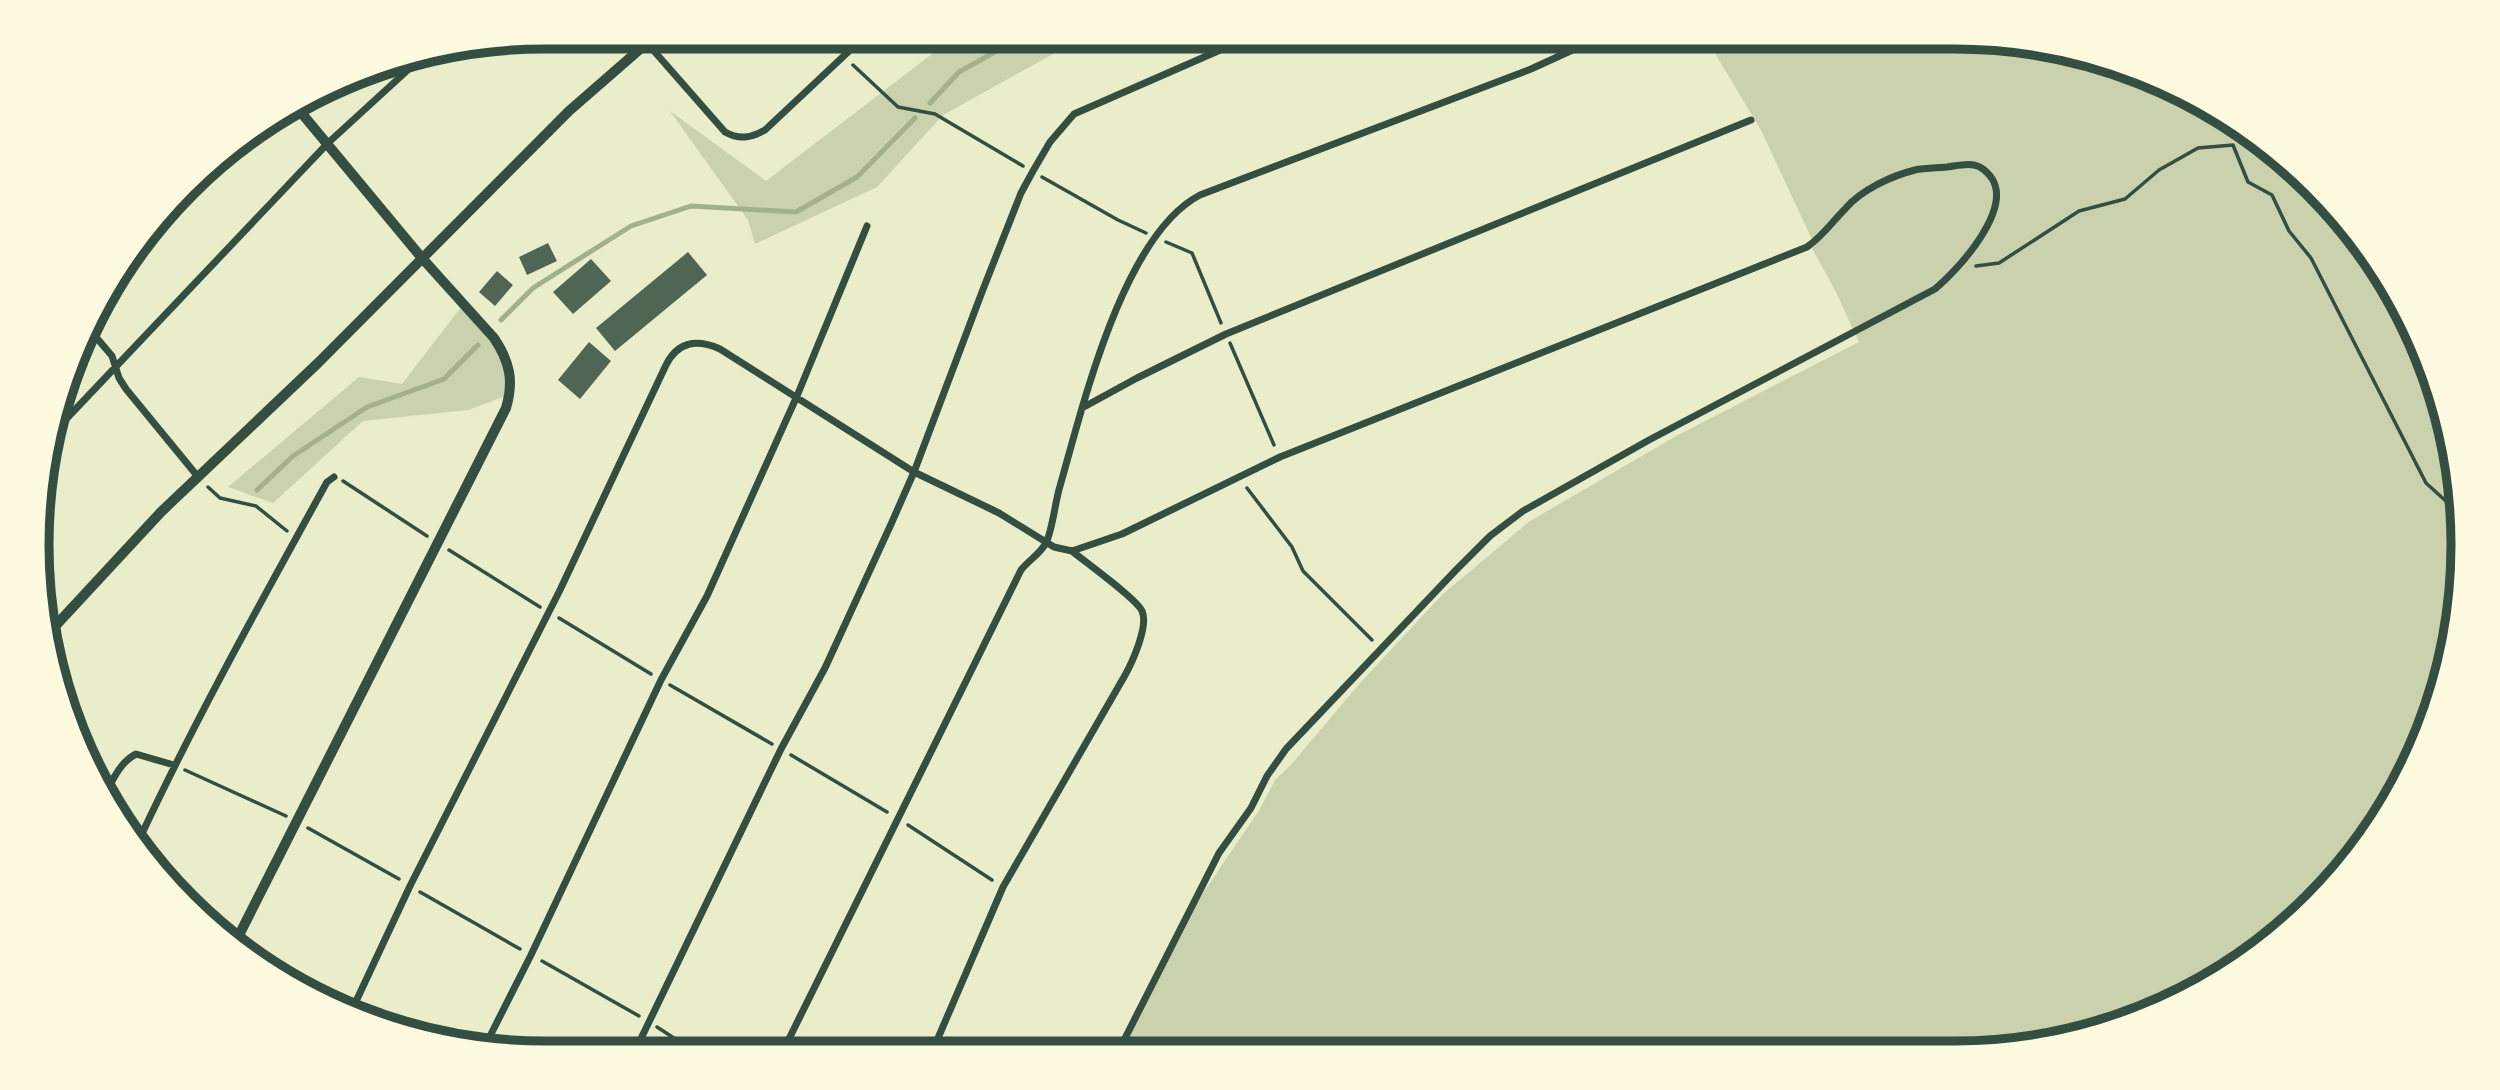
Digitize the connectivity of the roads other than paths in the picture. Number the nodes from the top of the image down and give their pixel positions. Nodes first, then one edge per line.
1 (637, 49) edge
2 (656, 49) edge
3 (851, 49) edge
4 (1223, 49) edge
5 (1575, 49) edge
6 (410, 68) edge
7 (302, 113) edge
8 (1751, 120) dead end
9 (328, 143) junction
10 (867, 226) dead end
11 (421, 257) junction
12 (96, 336) edge
13 (116, 366) junction
14 (797, 396) junction
15 (1082, 408) junction
16 (65, 420) edge
17 (914, 472) junction
18 (334, 477) road end
19 (199, 478) junction
20 (1046, 543) junction
21 (1072, 551) junction
22 (56, 625) edge
23 (174, 765) junction
24 (111, 785) edge
25 (142, 834) edge
26 (238, 935) edge
27 (356, 1003) edge
28 (489, 1038) edge
29 (640, 1041) edge
30 (788, 1041) edge
31 (937, 1041) edge
32 (1124, 1041) edge

1 - 11 street
2 - 3 street
4 - 17 street
5 - 15 street
6 - 9 street
7 - 9 street
8 - 15 street
9 - 11 street
9 - 13 street
10 - 14 street
11 - 19 street
11 - 26 street
12 - 13 street
13 - 16 street
13 - 19 street
14 - 17 street
14 - 27 street
14 - 28 street
15 - 20 street
17 - 20 street
17 - 29 street
18 - 23 street
19 - 22 street
20 - 21 street
20 - 30 street
21 - 31 street
21 - 32 street
23 - 24 street
23 - 25 street

